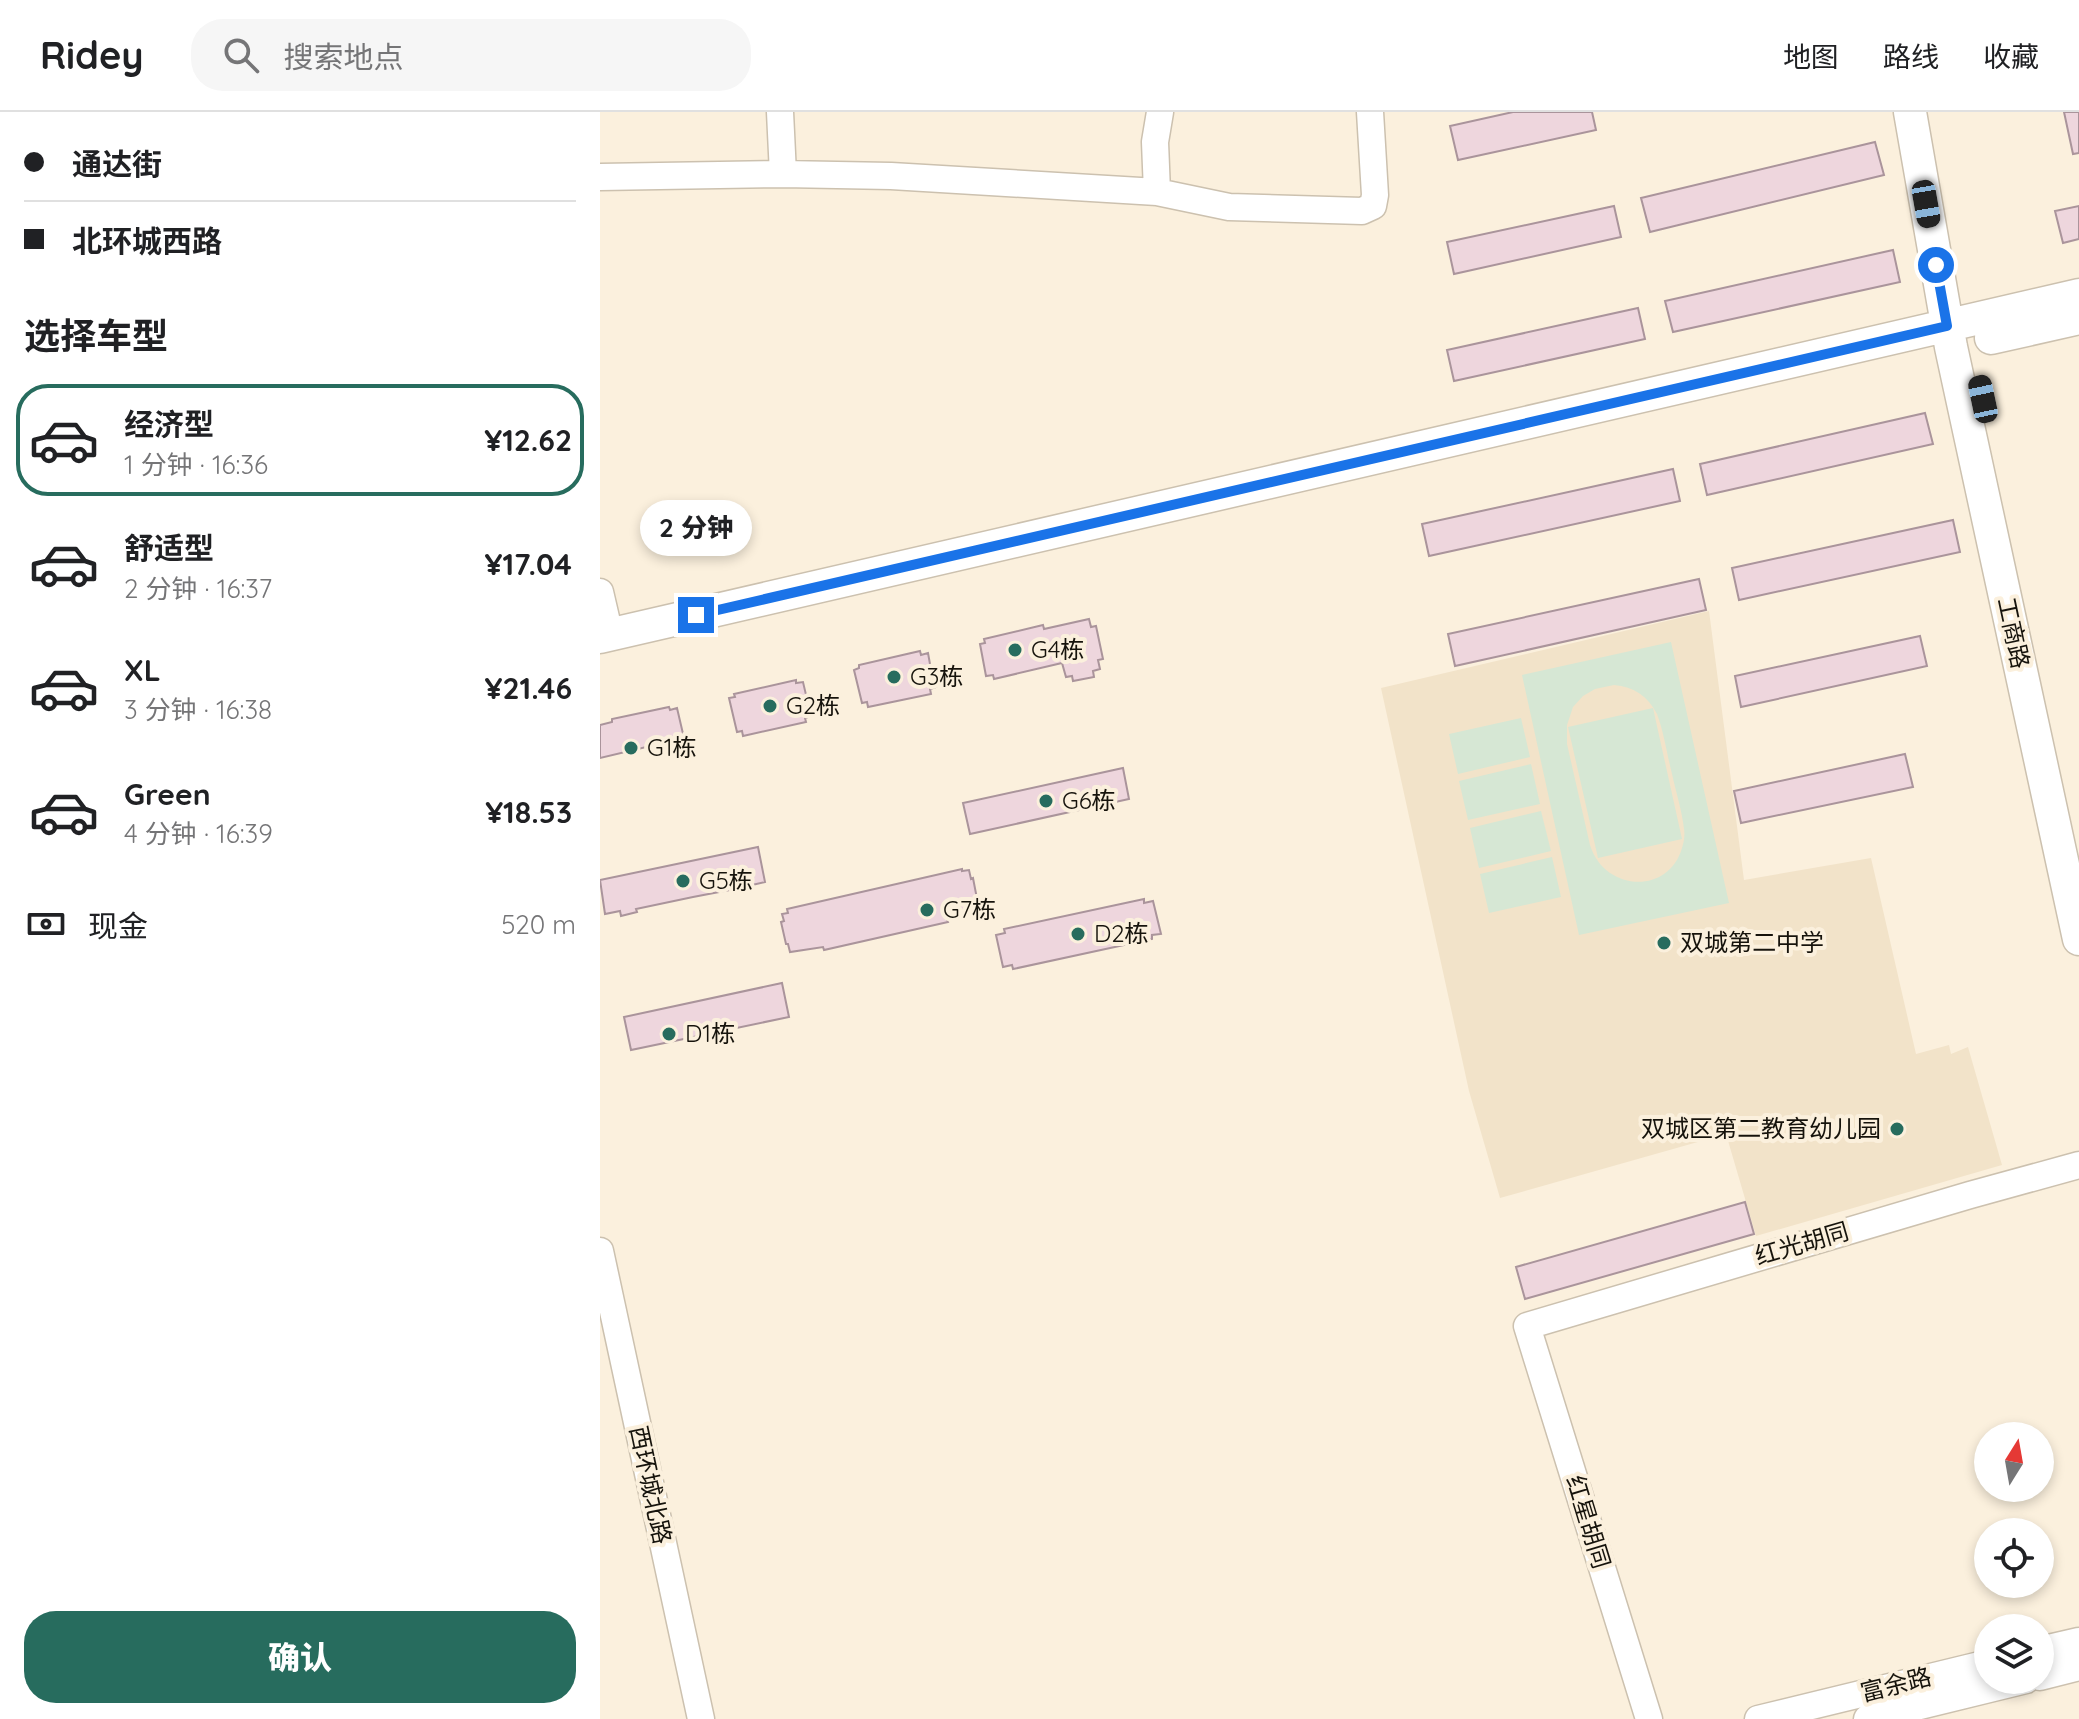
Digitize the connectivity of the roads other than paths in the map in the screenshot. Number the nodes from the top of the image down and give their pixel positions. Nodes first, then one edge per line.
1 (780, 112) edge
2 (1160, 112) edge
3 (1360, 112) edge
4 (1370, 112) edge
5 (1910, 112) edge
6 (1930, 112) edge
7 (783, 174) junction
8 (600, 177) edge
9 (1157, 192) junction
10 (2079, 295) edge
11 (2079, 318) edge
12 (1959, 334) junction
13 (600, 592) edge
14 (603, 643) edge
15 (2079, 845) edge
16 (2079, 939) edge
17 (2079, 1165) edge
18 (600, 1251) edge
19 (1527, 1326) joint
20 (2079, 1641) edge
21 (2054, 1647) edge
22 (1974, 1666) edge
23 (2078, 1673) edge
24 (2054, 1676) edge
25 (1974, 1693) edge
26 (701, 1719) edge
27 (1649, 1719) edge
28 (1758, 1719) edge
29 (1867, 1719) edge

1 - 7 street
2 - 9 street
3 - 4 street
4 - 9 street
5 - 12 main road
6 - 12 main road
7 - 8 street
7 - 9 street
10 - 12 main road
11 - 12 main road
12 - 14 main road
12 - 15 main road, 工商路
12 - 16 main road, 工商路
13 - 14 street
17 - 19 street, 红光胡同
18 - 26 street, 西环城北路
19 - 27 street, 红星胡同
20 - 21 street
22 - 28 street, 富余路
23 - 24 street
25 - 29 street, 富余路

